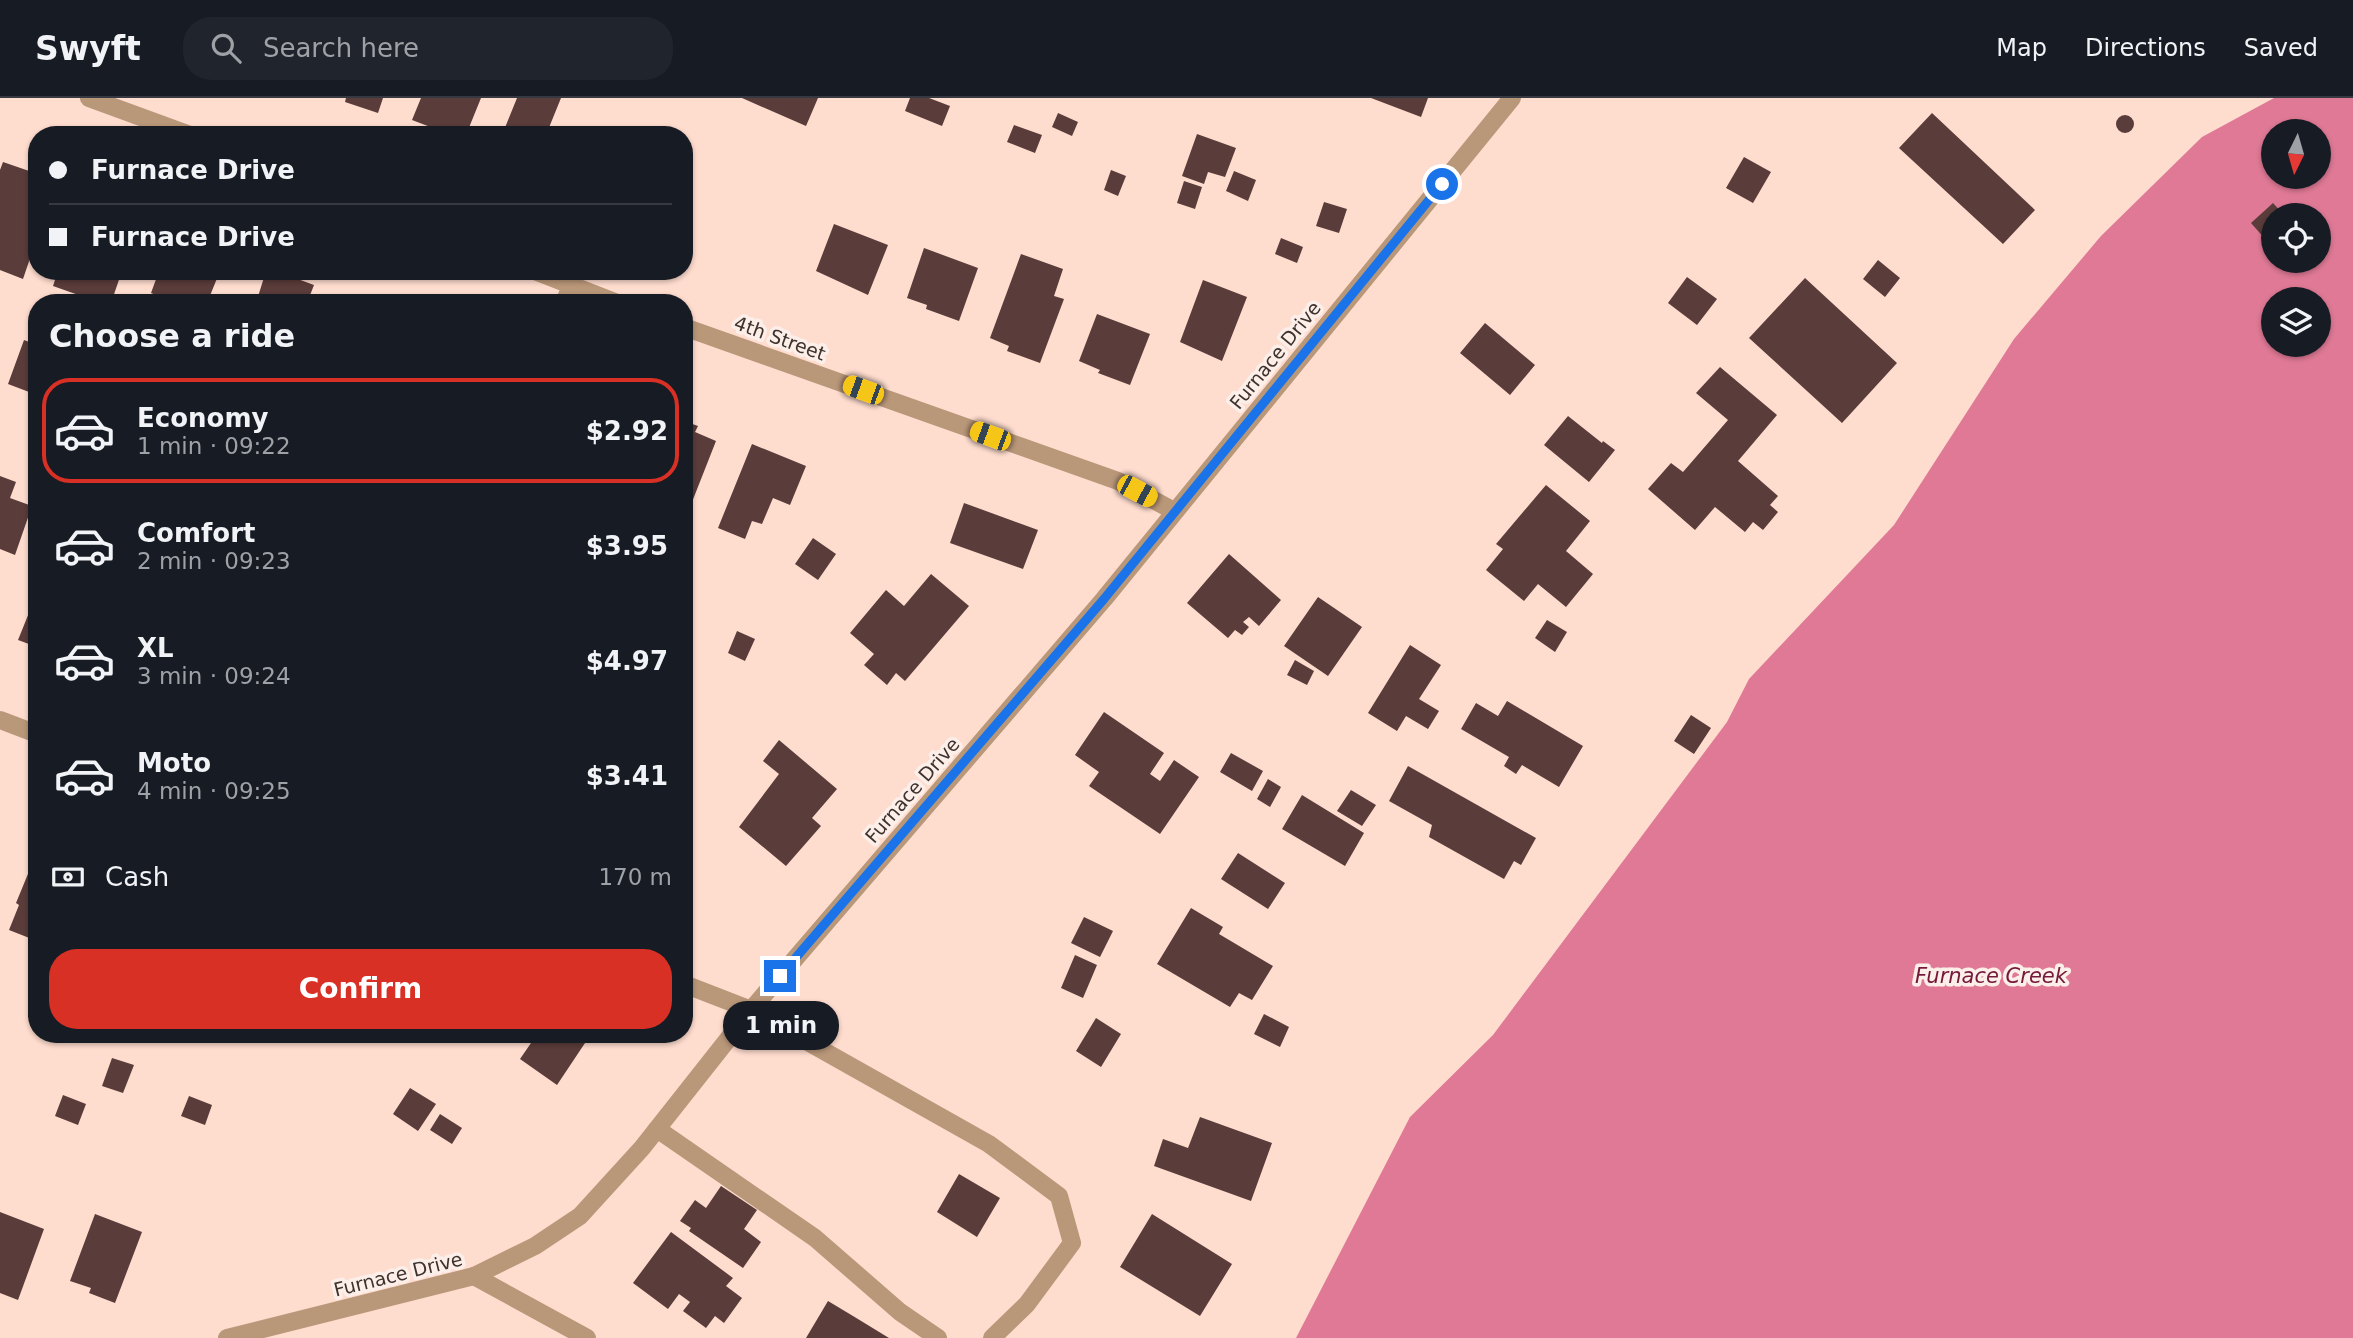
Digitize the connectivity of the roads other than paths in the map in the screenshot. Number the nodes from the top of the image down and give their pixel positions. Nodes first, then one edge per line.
1 (89, 98) edge
2 (1512, 98) edge
3 (165, 126) edge
4 (547, 280) edge
5 (567, 294) edge
6 (693, 330) edge
7 (1174, 511) junction
8 (0, 720) edge
9 (28, 731) edge
10 (693, 987) edge
11 (751, 1010) junction
12 (657, 1129) junction
13 (474, 1276) junction
14 (227, 1338) edge
15 (587, 1338) edge
16 (938, 1338) edge
17 (992, 1338) edge

1 - 3 street
2 - 7 street, Furnace Drive
4 - 5 street
6 - 7 street, 4th Street
7 - 11 street, Furnace Drive
8 - 9 street
10 - 11 street
11 - 12 street, Furnace Drive
11 - 17 street
12 - 13 street, Furnace Drive
12 - 16 street
13 - 14 street, Furnace Drive
13 - 15 street

